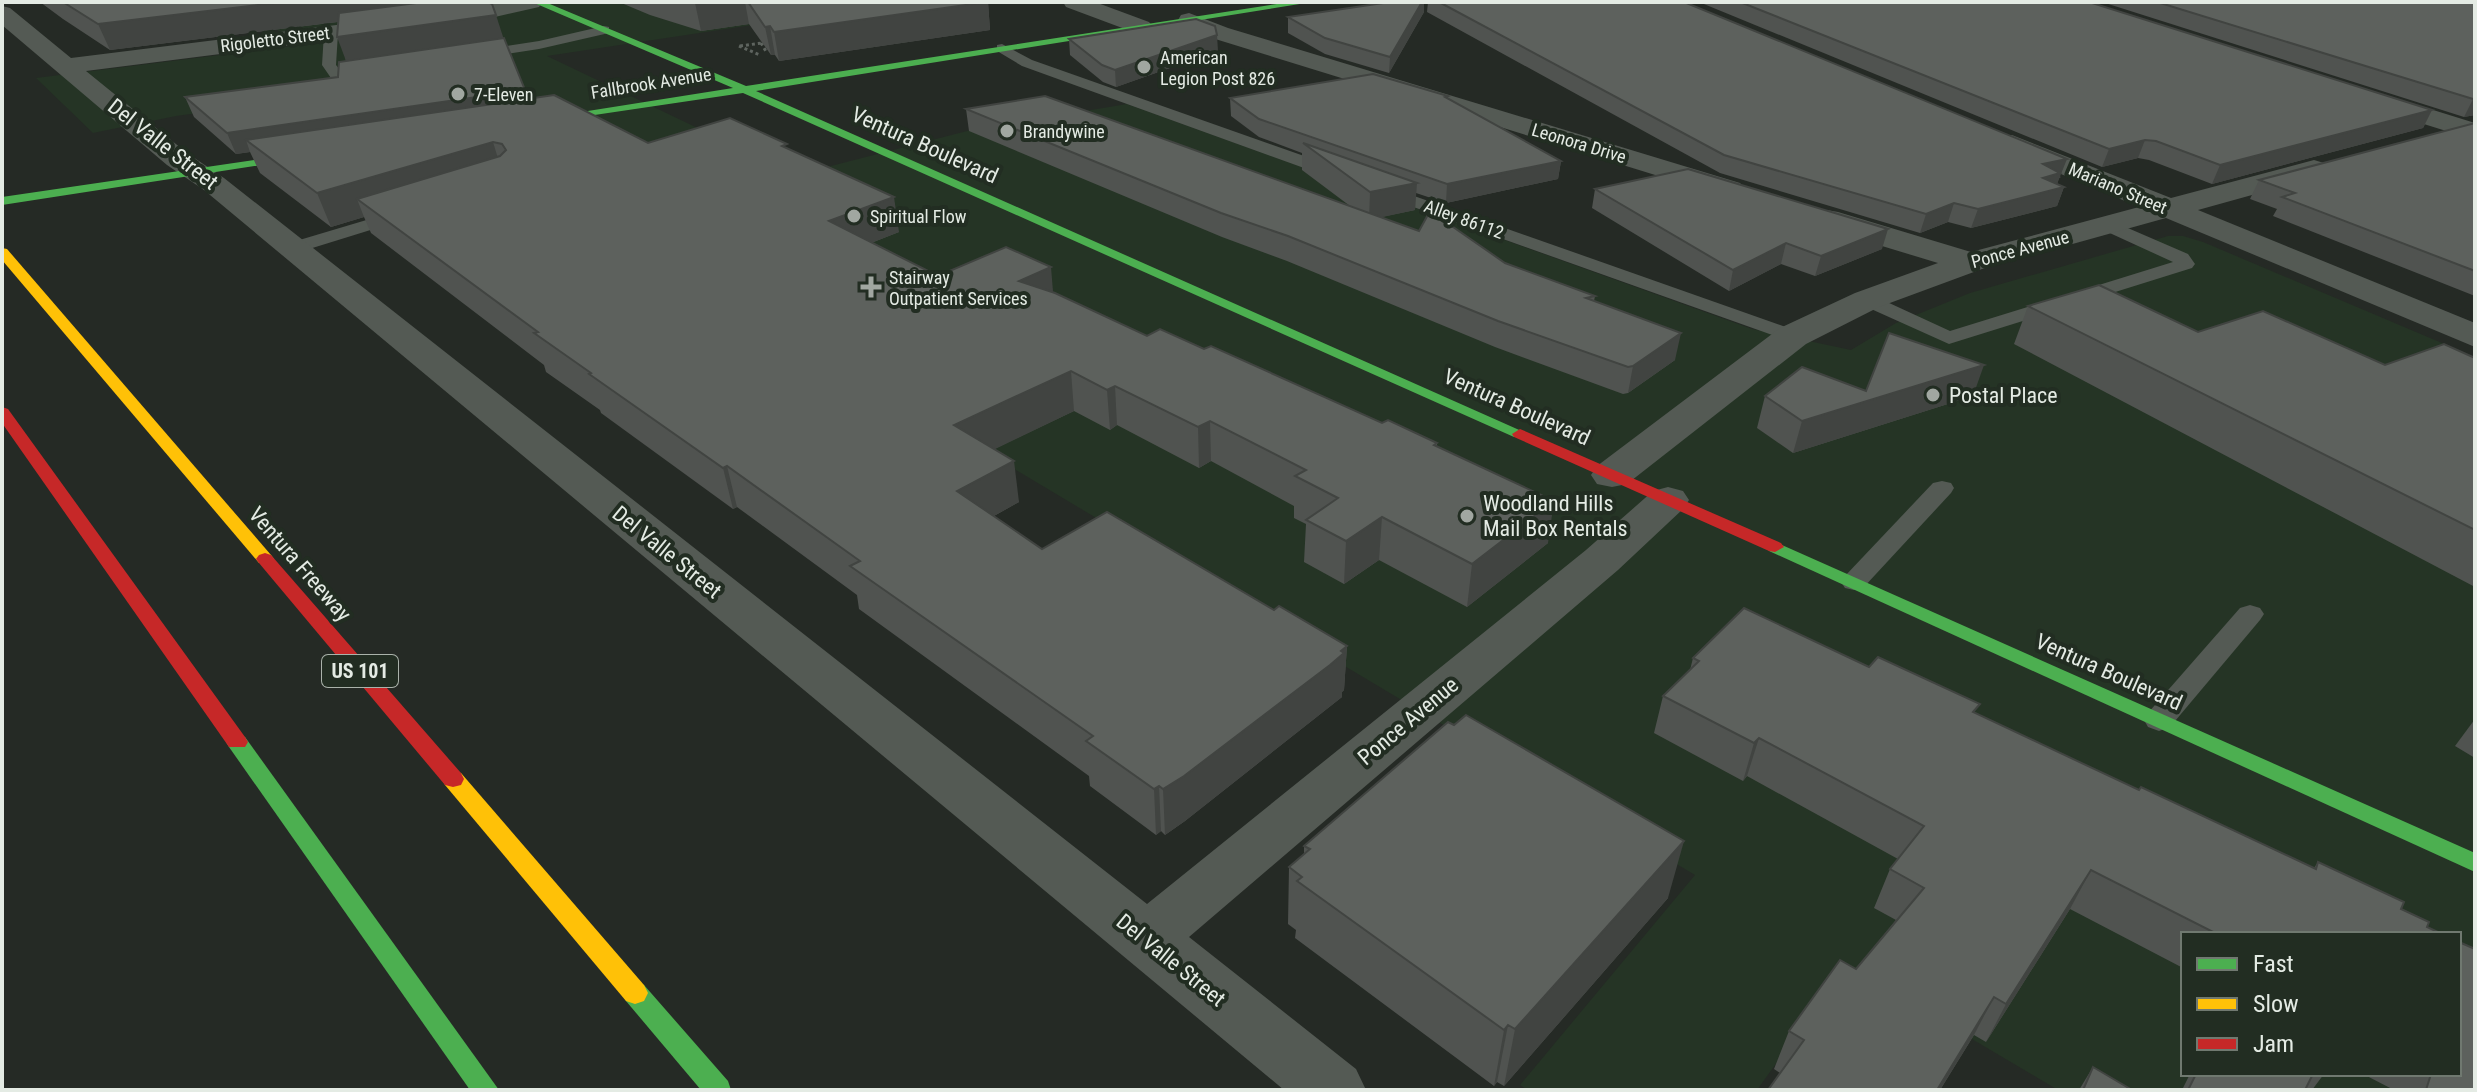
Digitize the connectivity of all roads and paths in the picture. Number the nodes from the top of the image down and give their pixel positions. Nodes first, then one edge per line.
1 (531, 2) edge
2 (537, 2) edge
3 (1074, 2) edge
4 (1307, 2) edge
5 (2, 13) edge
6 (1189, 20) junction
7 (1141, 27) junction
8 (604, 30) junction
9 (331, 33) junction
10 (739, 46) junction
11 (727, 47) dead end
12 (1002, 48) junction
13 (461, 56) edge
14 (66, 66) junction
15 (383, 68) edge
16 (743, 89) junction
17 (2342, 89) edge
18 (513, 125) edge
19 (2471, 128) edge
20 (1992, 135) edge
21 (2412, 142) edge
22 (330, 152) edge
23 (2336, 163) edge
24 (197, 172) junction
25 (1750, 195) edge
26 (2, 201) edge
27 (2168, 209) junction
28 (413, 211) edge
29 (1804, 212) edge
30 (2107, 225) junction
31 (293, 248) junction
32 (2, 252) edge
33 (1970, 262) junction
34 (1867, 300) junction
35 (1793, 336) junction
36 (2475, 336) edge
37 (2, 412) edge
38 (1612, 475) junction
39 (1942, 488) dead end
40 (1668, 500) junction
41 (1854, 582) junction
42 (2250, 614) dead end
43 (2159, 720) junction
44 (2475, 863) edge
45 (1146, 939) junction
46 (486, 1090) edge
47 (718, 1090) edge
48 (1333, 1090) edge

1 - 9 street, Rigoletto Street
2 - 8 main road, Ventura Boulevard
3 - 7 street
4 - 6 main road, Fallbrook Avenue
5 - 14 street, Del Valle Street
6 - 7 main road, Fallbrook Avenue
6 - 25 street, Leonora Drive
7 - 12 main road, Fallbrook Avenue
8 - 13 lane
8 - 16 main road, Ventura Boulevard
9 - 14 street, Rigoletto Street
9 - 15 lane
10 - 10 path
10 - 11 path
12 - 16 main road, Fallbrook Avenue
12 - 35 lane, Alley 86112
14 - 24 street, Del Valle Street
16 - 18 main road, Fallbrook Avenue
16 - 38 main road, Ventura Boulevard
17 - 19 street
19 - 21 street
20 - 27 street, Mariano Street
22 - 24 main road
23 - 27 street, Ponce Avenue
24 - 26 main road
24 - 31 street, Del Valle Street
27 - 30 street, Ponce Avenue
27 - 36 street, Mariano Street
28 - 31 lane
29 - 33 street
30 - 33 street, Ponce Avenue
30 - 34 lane
31 - 45 street, Del Valle Street
32 - 47 main road, Ventura Freeway / US 101
33 - 34 street, Ponce Avenue
34 - 35 street, Ponce Avenue
35 - 38 street, Ponce Avenue
37 - 46 main road
38 - 40 main road, Ventura Boulevard
39 - 41 lane
40 - 41 main road, Ventura Boulevard
40 - 45 street, Ponce Avenue
41 - 43 main road, Ventura Boulevard
42 - 43 lane
43 - 44 main road, Ventura Boulevard
45 - 48 street, Del Valle Street

